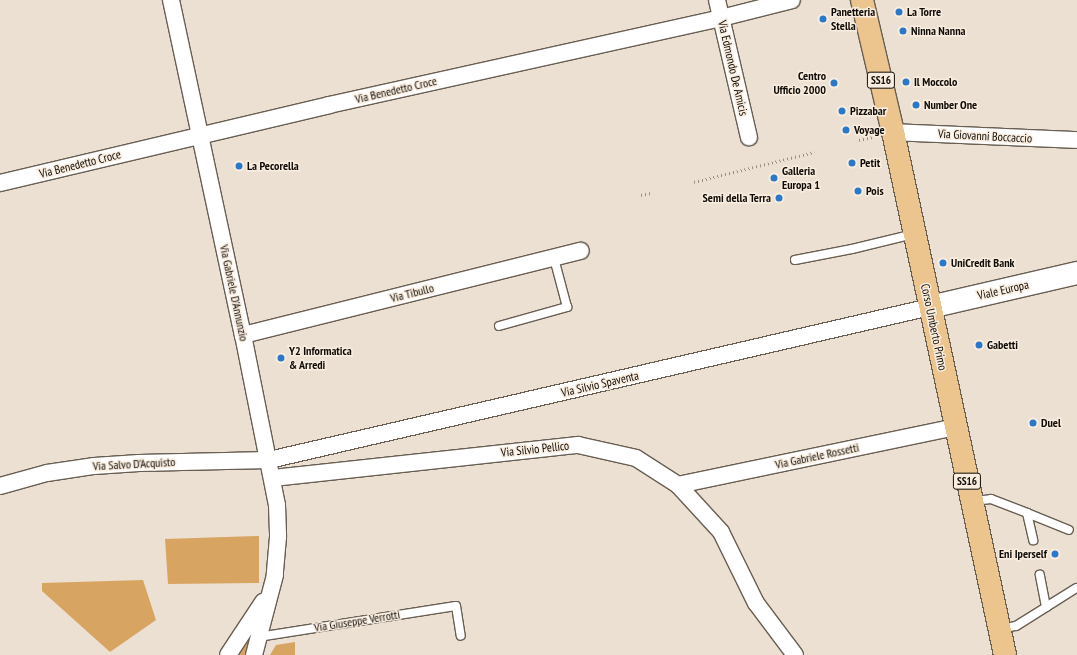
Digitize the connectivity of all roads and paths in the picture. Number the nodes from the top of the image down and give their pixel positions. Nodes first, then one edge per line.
1 (171, 0) edge
2 (717, 0) edge
3 (792, 0) edge
4 (862, 0) edge
5 (721, 18) junction
6 (893, 132) junction
7 (201, 135) junction
8 (749, 137) dead end
9 (1077, 140) edge
10 (814, 152) dead end
11 (694, 182) dead end
12 (0, 183) edge
13 (651, 193) dead end
14 (641, 196) dead end
15 (914, 234) junction
16 (581, 251) dead end
17 (554, 258) junction
18 (795, 260) dead end
19 (1077, 273) edge
20 (930, 307) junction
21 (499, 326) dead end
22 (243, 336) junction
23 (955, 427) junction
24 (269, 460) junction
25 (273, 478) junction
26 (678, 485) junction
27 (0, 486) edge
28 (972, 502) junction
29 (1027, 513) junction
30 (1069, 530) dead end
31 (1033, 540) dead end
32 (1040, 575) dead end
33 (272, 588) junction
34 (1077, 588) edge
35 (1046, 608) junction
36 (1000, 629) junction
37 (461, 636) dead end
38 (258, 637) junction
39 (228, 655) edge
40 (254, 655) edge
41 (795, 655) edge
42 (1005, 655) edge

1 - 7 street, Via Gabriele D'Annunzio
2 - 5 street, Via Edmondo De Amicis
3 - 5 street, Via Benedetto Croce
4 - 6 main road, Corso Umberto Primo / SS16
5 - 7 street, Via Benedetto Croce
5 - 8 street, Via Edmondo De Amicis
6 - 9 street, Via Giovanni Boccaccio
6 - 15 main road, Corso Umberto Primo / SS16
7 - 12 street, Via Benedetto Croce
7 - 22 street, Via Gabriele D'Annunzio
10 - 11 path
13 - 14 path
15 - 18 lane
15 - 20 main road, Corso Umberto Primo / SS16
16 - 17 street, Via Tibullo
17 - 21 lane
17 - 22 street, Via Tibullo
19 - 20 street, Viale Europa
20 - 23 main road, Corso Umberto Primo / SS16
20 - 24 street, Via Silvio Spaventa
22 - 24 street, Via Gabriele D'Annunzio
23 - 26 street, Via Gabriele Rossetti
23 - 28 main road, Corso Umberto Primo / SS16
24 - 25 street, Via Gabriele D'Annunzio
24 - 27 street, Via Salvo D'Acquisto
25 - 26 street, Via Silvio Pellico
25 - 33 street, Via Gabriele D'Annunzio
26 - 41 street, Via Silvio Pellico
28 - 29 lane
28 - 36 main road, Corso Umberto Primo / SS16
29 - 30 lane
29 - 31 lane
32 - 35 lane
33 - 38 street
33 - 39 street
34 - 35 lane
35 - 36 lane
36 - 42 main road, Corso Umberto Primo / SS16
37 - 38 lane, Via Giuseppe Verrotti
38 - 40 street

